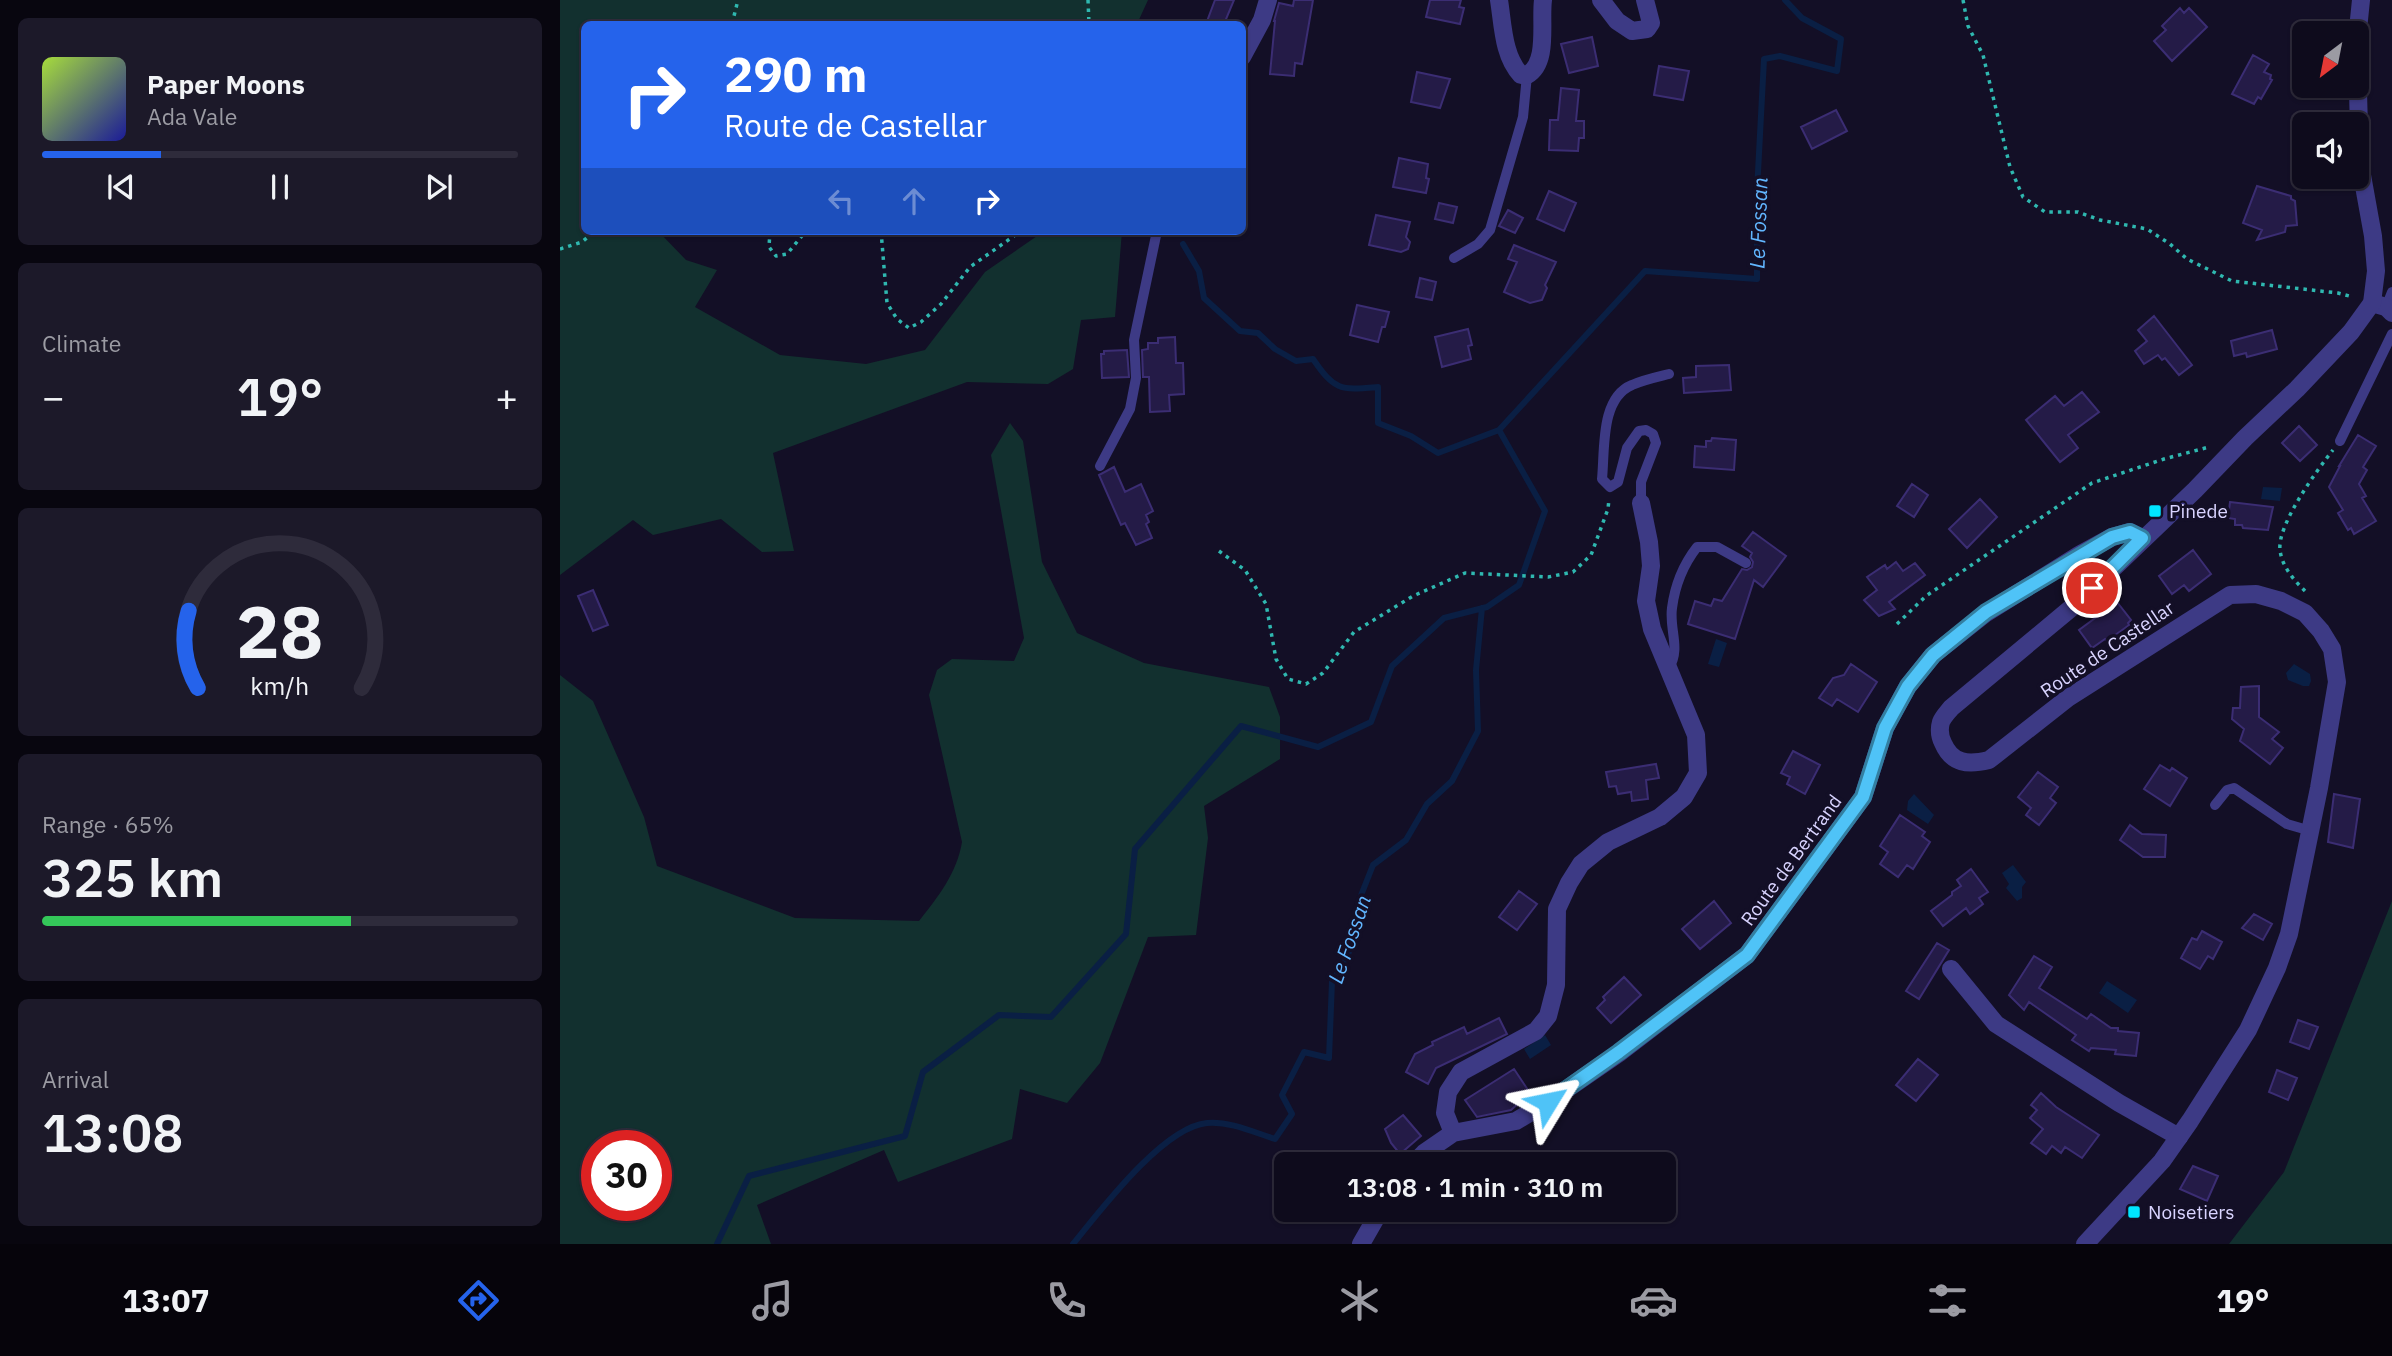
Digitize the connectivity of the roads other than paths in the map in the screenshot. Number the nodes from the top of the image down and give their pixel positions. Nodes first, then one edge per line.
1 (1268, 0) edge
2 (1499, 0) edge
3 (1543, 0) edge
4 (1601, 0) edge
5 (1645, 0) edge
6 (2361, 0) edge
7 (2359, 21) edge
8 (1246, 50) edge
9 (1527, 75) junction
10 (2358, 98) edge
11 (1156, 235) edge
12 (1454, 258) dead end
13 (2385, 304) edge
14 (2392, 334) edge
15 (1669, 374) dead end
16 (2340, 441) road end
17 (1100, 466) dead end
18 (1641, 503) joint
19 (2142, 538) junction
20 (1746, 563) dead end
21 (1669, 669) junction
22 (2215, 805) dead end
23 (2311, 831) junction
24 (1951, 969) dead end
25 (1453, 1133) junction
26 (2179, 1137) junction
27 (1425, 1152) edge
28 (1374, 1222) edge
29 (1361, 1244) edge
30 (2085, 1244) edge

1 - 8 street
2 - 9 street
3 - 9 street
4 - 5 street
6 - 7 street
9 - 12 lane
10 - 13 street, Route de Castellar
11 - 17 lane
13 - 19 street, Route de Castellar
14 - 16 lane
15 - 18 lane
18 - 21 street
19 - 23 street, Route de Castellar
19 - 25 street, Route de Bertrand
20 - 21 lane
21 - 25 street
22 - 23 lane
23 - 26 street, Route de Castellar
24 - 26 street
25 - 27 street, Route de Bertrand
26 - 30 street, Route de Castellar
28 - 29 street

